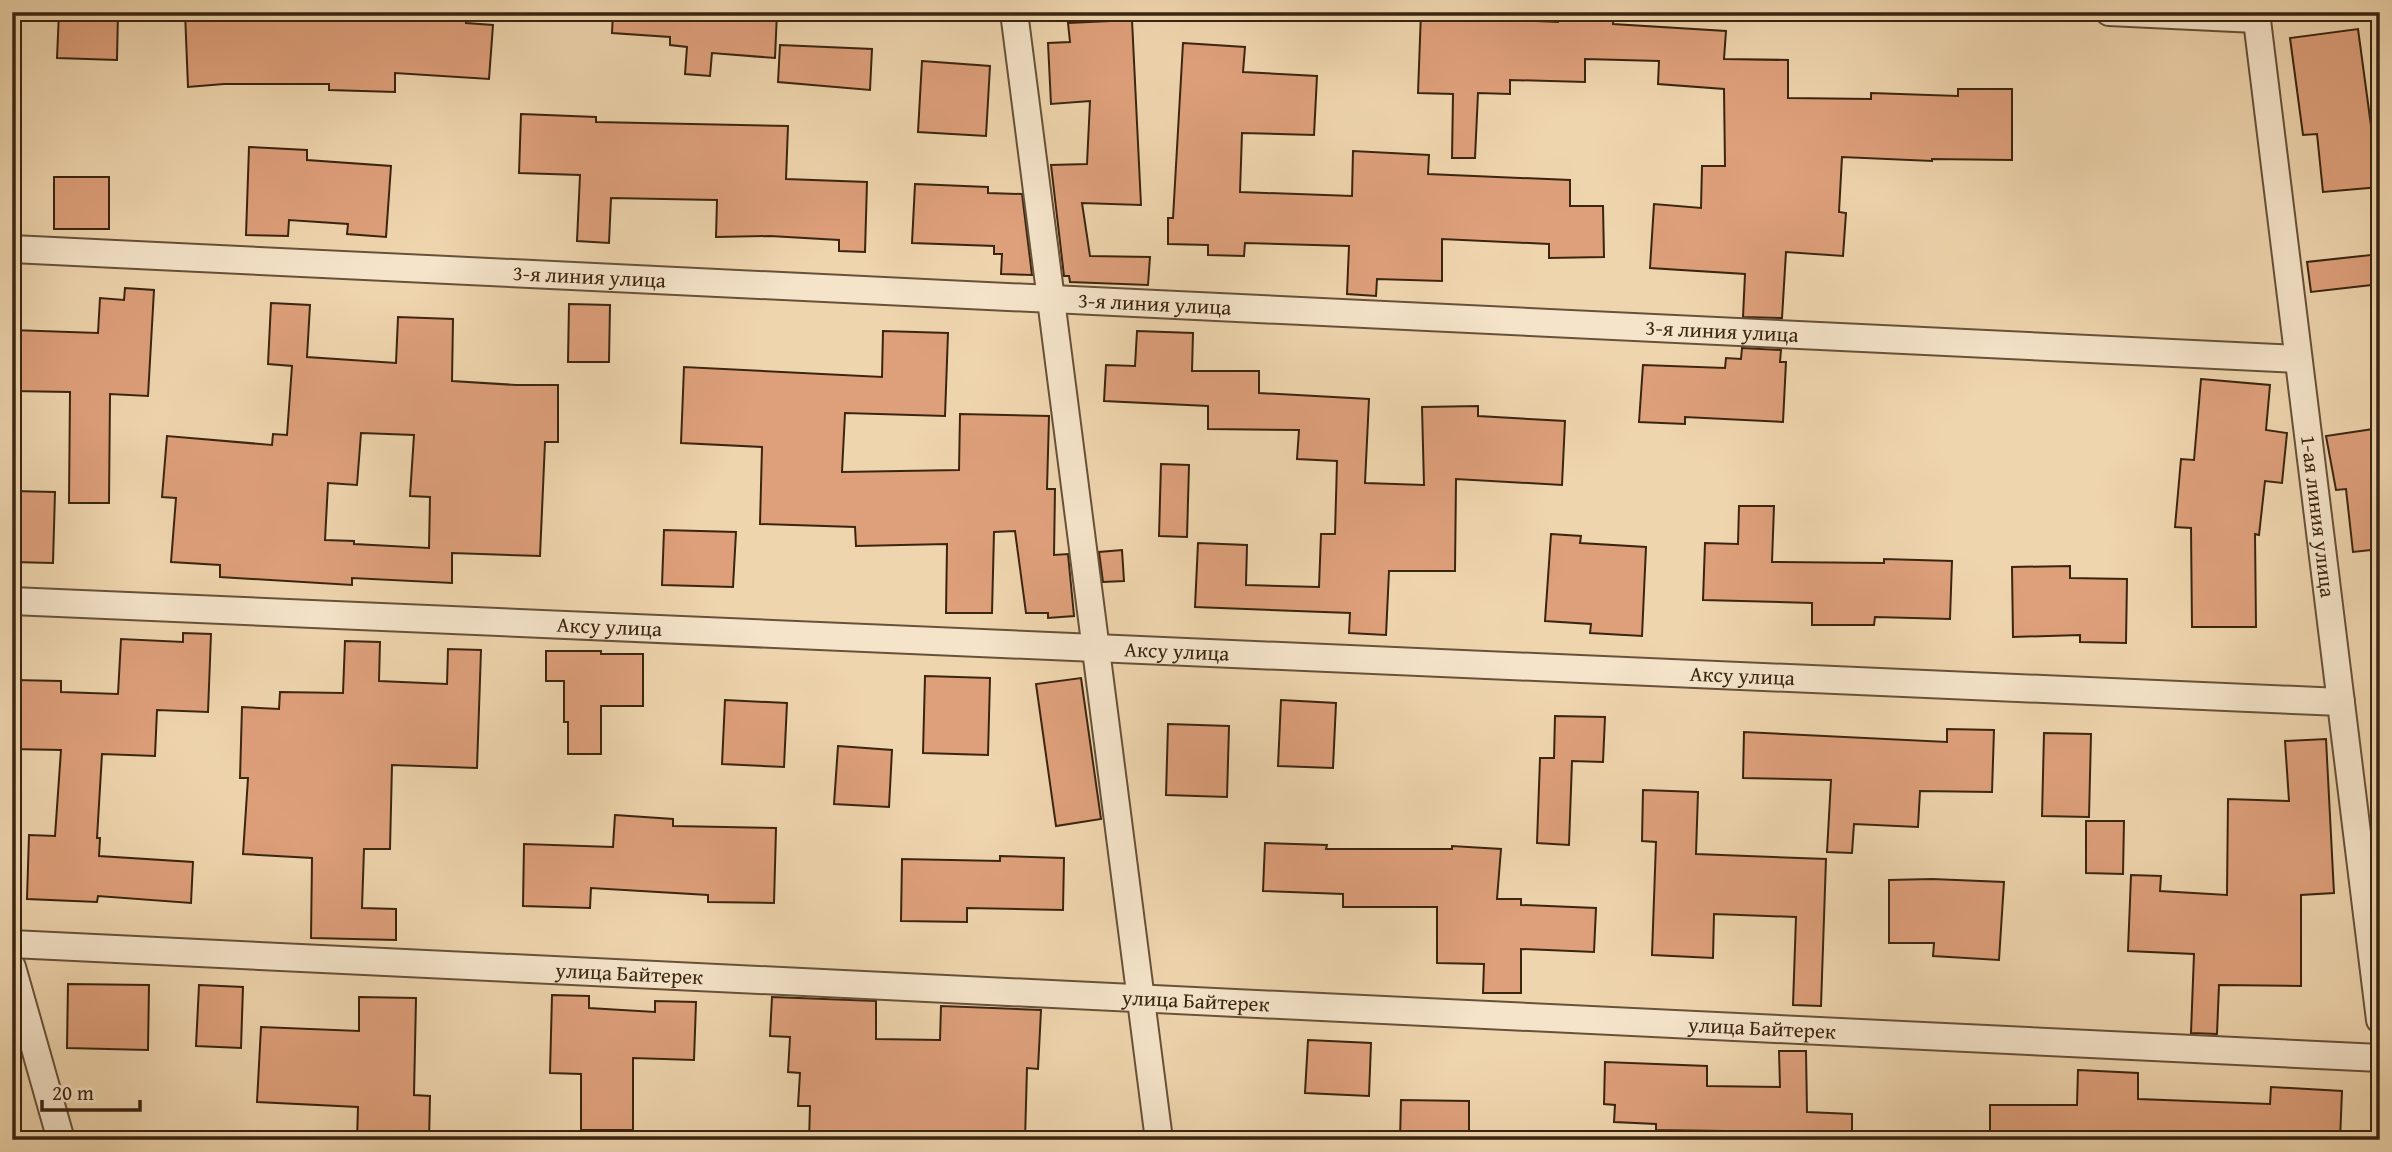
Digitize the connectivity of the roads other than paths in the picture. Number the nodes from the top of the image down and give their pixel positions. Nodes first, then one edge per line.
1 (1014, 12) edge
2 (2109, 12) edge
3 (2256, 16) edge
4 (12, 248) edge
5 (1051, 299) junction
6 (2298, 359) junction
7 (12, 601) edge
8 (1096, 648) junction
9 (2341, 702) junction
10 (12, 944) edge
11 (12, 967) edge
12 (1141, 998) junction
13 (2380, 1020) edge
14 (2380, 1058) edge
15 (61, 1140) edge
16 (1159, 1140) edge

1 - 5 street
2 - 3 street
3 - 6 street, 1-ая линия улица
4 - 5 street, 3-я линия улица
5 - 6 street, 3-я линия улица
5 - 8 street
6 - 9 street, 1-ая линия улица
7 - 8 street, Аксу улица
8 - 9 street, Аксу улица
8 - 12 street
9 - 13 street, 1-ая линия улица
10 - 12 street, улица Байтерек
11 - 15 street
12 - 14 street, улица Байтерек
12 - 16 street

